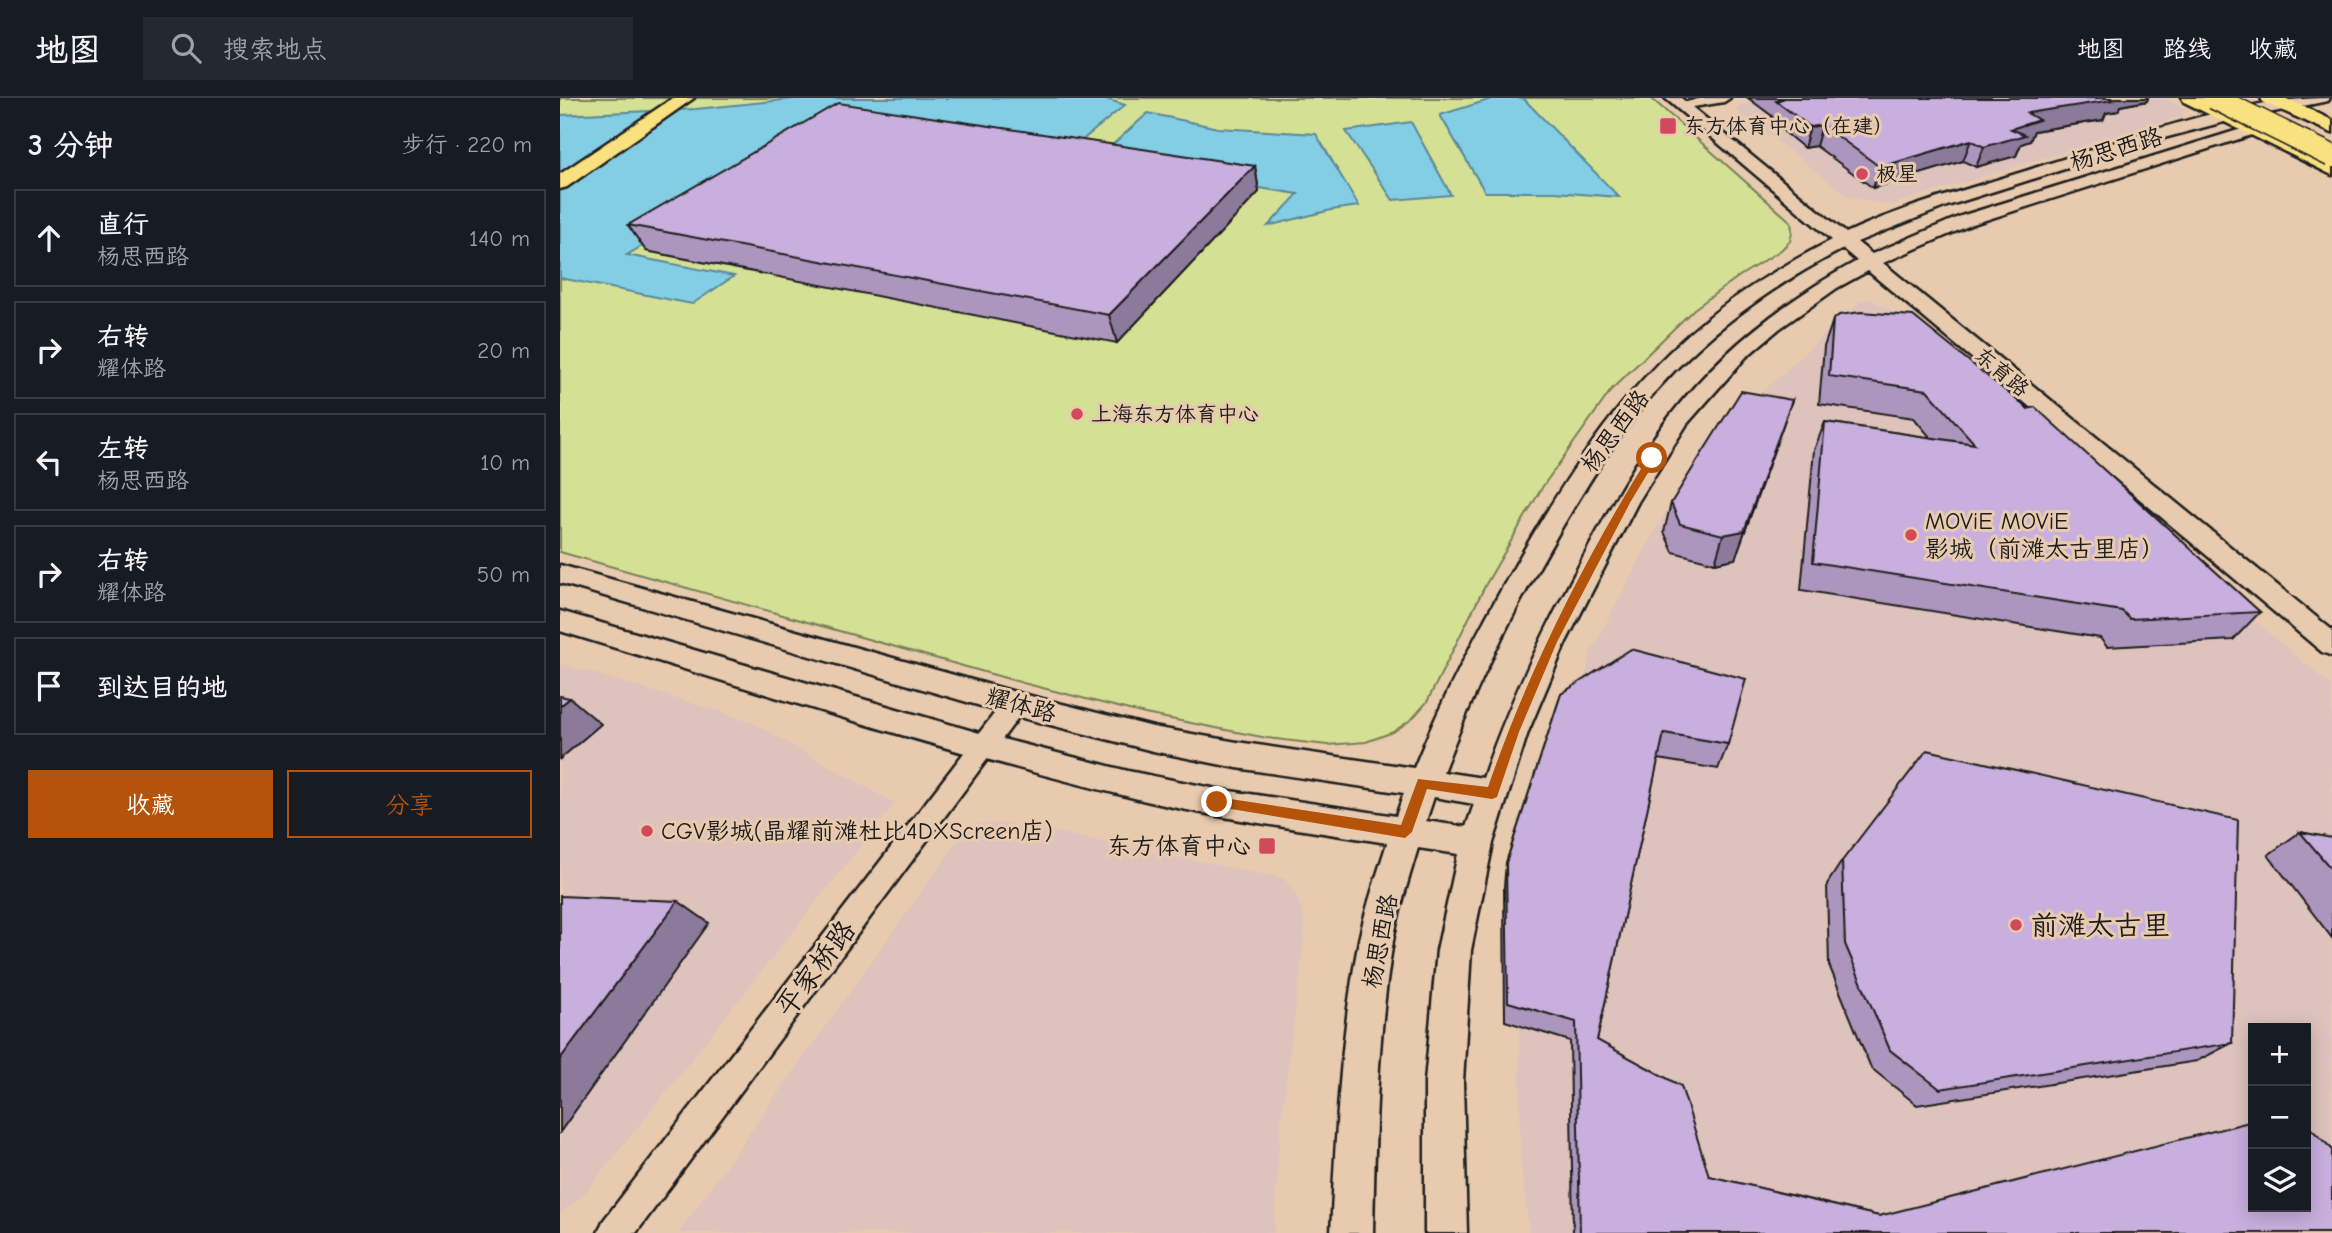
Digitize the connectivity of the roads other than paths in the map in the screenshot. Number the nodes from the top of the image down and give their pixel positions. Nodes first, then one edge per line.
1 (1724, 98) edge
2 (2191, 98) edge
3 (2214, 98) edge
4 (2249, 98) edge
5 (2270, 98) edge
6 (2323, 98) edge
7 (669, 100) edge
8 (1683, 101) edge
9 (2290, 107) junction
10 (2227, 116) junction
11 (2332, 127) edge
12 (2253, 130) junction
13 (2332, 138) edge
14 (2332, 156) edge
15 (560, 165) edge
16 (2332, 169) edge
17 (560, 183) edge
18 (1851, 238) junction
19 (1876, 259) junction
20 (560, 574) edge
21 (2332, 620) edge
22 (560, 621) edge
23 (2332, 645) edge
24 (1015, 704) junction
25 (983, 746) junction
26 (1423, 783) junction
27 (1492, 793) junction
28 (1405, 832) junction
29 (1477, 843) junction
30 (615, 1233) edge
31 (1352, 1233) edge
32 (1446, 1233) edge

1 - 8 street
2 - 10 main road
3 - 14 highway, bridge
4 - 13 highway
5 - 9 main road
6 - 9 street
7 - 15 main road
7 - 17 main road
8 - 18 street, 东育路
9 - 10 street, 杨思西路
9 - 11 main road
9 - 12 street, 杨思西路
10 - 12 main road
10 - 18 street, 杨思西路
12 - 16 main road
12 - 19 street, 杨思西路
18 - 19 street, 东育路
18 - 26 street, 杨思西路
19 - 21 street, 东育路
19 - 23 street, 东育路
19 - 27 street, 杨思西路
20 - 24 street, 耀体路
22 - 25 street, 耀体路
24 - 25 street, 平家桥路
24 - 26 street, 耀体路
25 - 28 street, 耀体路
25 - 30 street, 平家桥路
26 - 27 street, 耀体路
26 - 28 street, 杨思西路
27 - 29 street, 杨思西路
28 - 29 street, 耀体路
28 - 31 street, 杨思西路
29 - 32 street, 杨思西路

